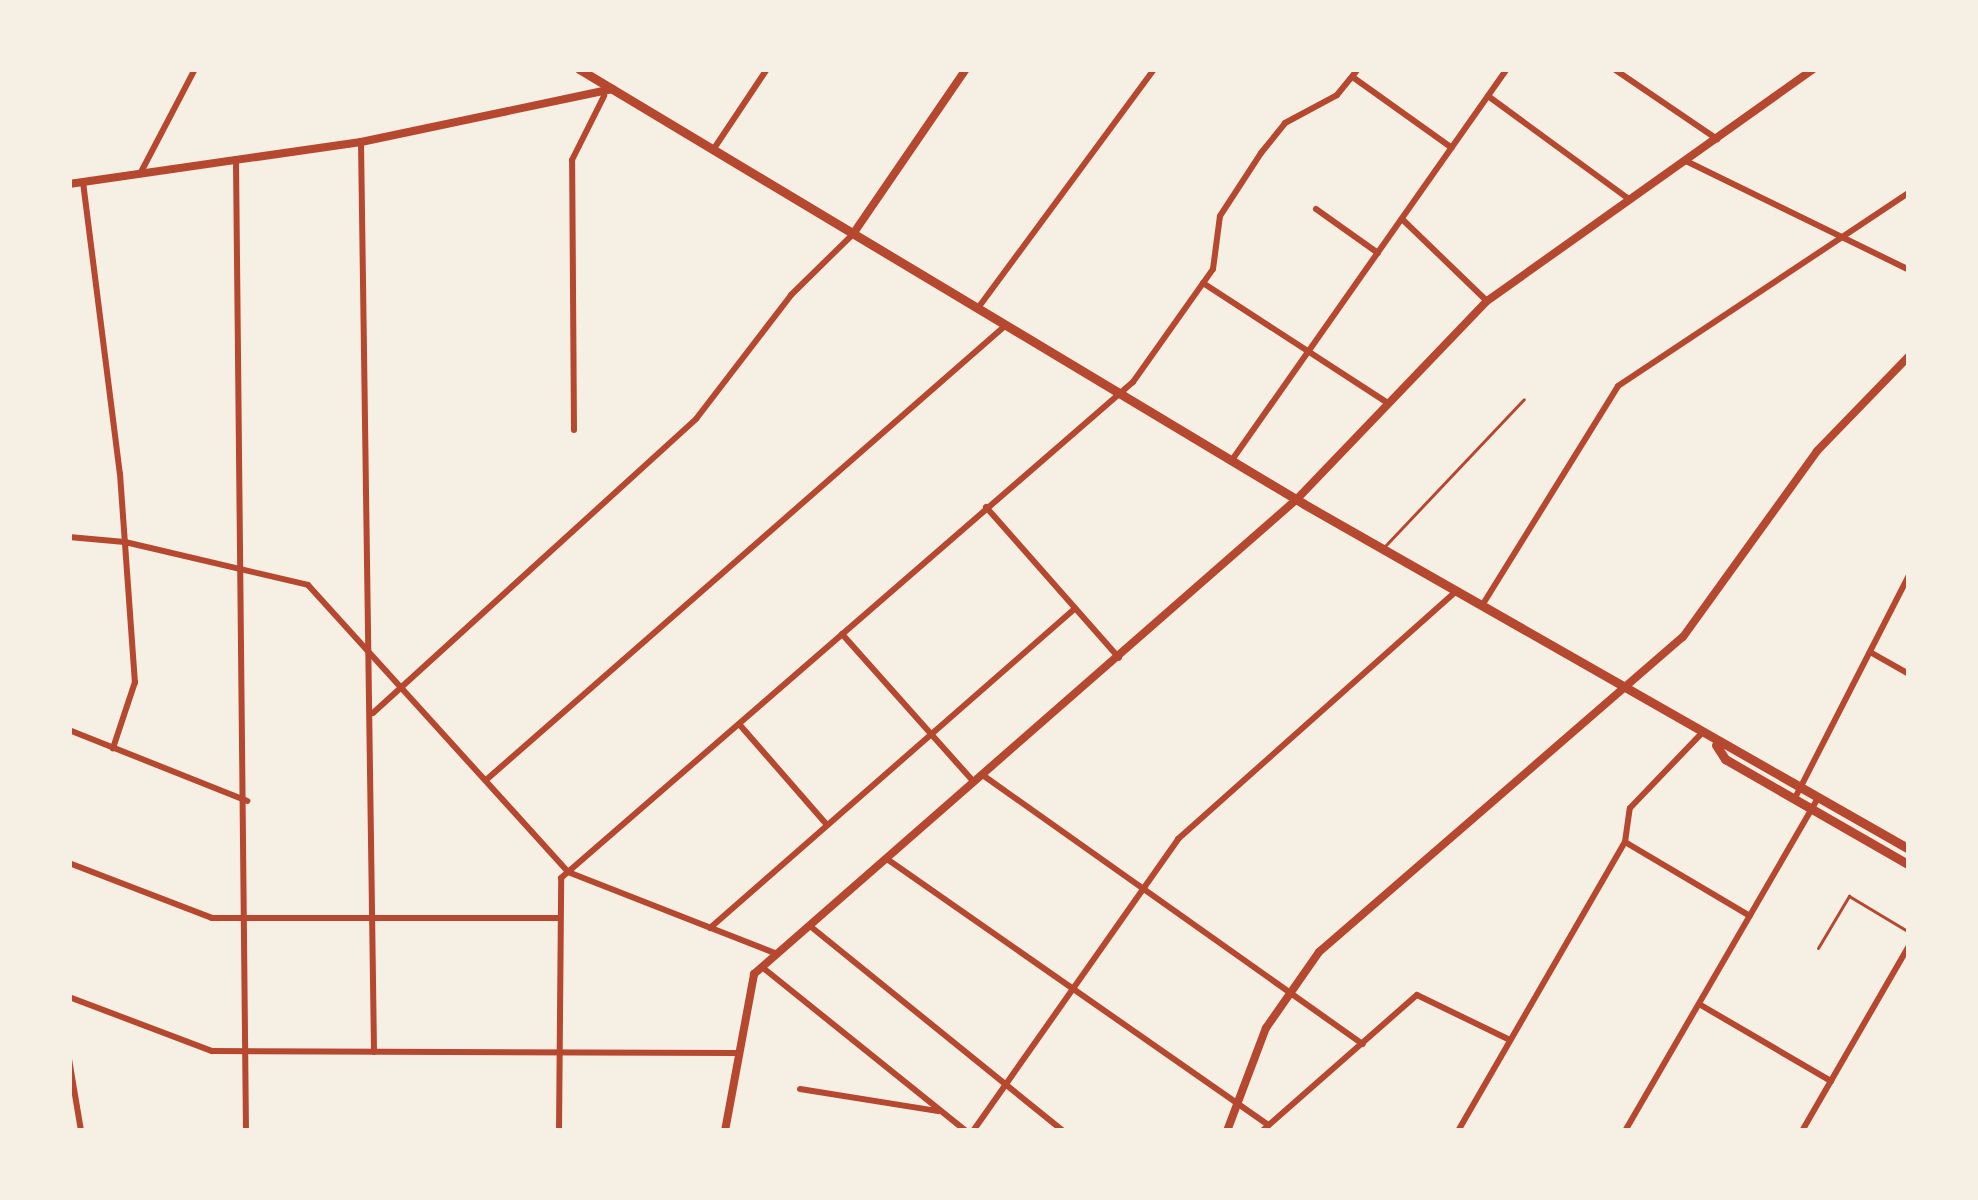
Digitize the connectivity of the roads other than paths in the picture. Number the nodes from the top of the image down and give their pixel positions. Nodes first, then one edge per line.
1 (195, 69) edge
2 (579, 69) edge
3 (767, 69) edge
4 (966, 69) edge
5 (1154, 69) edge
6 (1507, 69) edge
7 (1614, 69) edge
8 (1811, 70) edge
9 (594, 73) edge
10 (1356, 73) edge
11 (608, 93) junction
12 (1488, 96) junction
13 (1717, 139) junction
14 (361, 142) junction
15 (1452, 148) junction
16 (713, 150) junction
17 (236, 161) junction
18 (1686, 161) junction
19 (140, 174) junction
20 (83, 182) junction
21 (69, 184) edge
22 (1909, 194) edge
23 (1630, 200) junction
24 (1316, 209) dead end
25 (1402, 219) junction
26 (853, 233) junction
27 (1843, 237) junction
28 (1378, 253) junction
29 (1909, 269) edge
30 (1203, 283) junction
31 (1487, 301) junction
32 (978, 308) junction
33 (1006, 325) junction
34 (1309, 352) junction
35 (1909, 356) edge
36 (1118, 392) junction
37 (1524, 400) dead end
38 (1388, 404) junction
39 (574, 430) dead end
40 (1232, 460) junction
41 (1297, 499) junction
42 (986, 506) junction
43 (69, 537) edge
44 (125, 542) junction
45 (1382, 549) junction
46 (244, 571) junction
47 (1909, 575) edge
48 (1455, 592) junction
49 (1482, 607) junction
50 (1075, 608) junction
51 (842, 633) junction
52 (1870, 652) junction
53 (371, 653) junction
54 (1118, 658) junction
55 (1909, 674) edge
56 (401, 686) junction
57 (1621, 689) junction
58 (374, 713) junction
59 (739, 724) junction
60 (69, 730) edge
61 (932, 734) junction
62 (1700, 735) junction
63 (1716, 745) junction
64 (113, 748) junction
65 (984, 776) junction
66 (486, 781) junction
67 (975, 784) junction
68 (1801, 787) junction
69 (1819, 797) junction
70 (1795, 798) junction
71 (247, 800) junction
72 (1812, 808) junction
73 (827, 825) junction
74 (1625, 842) junction
75 (1909, 849) edge
76 (887, 860) junction
77 (69, 862) edge
78 (1909, 865) edge
79 (568, 872) junction
80 (1142, 889) junction
81 (1750, 916) junction
82 (375, 918) junction
83 (559, 918) junction
84 (246, 919) junction
85 (810, 926) junction
86 (710, 928) junction
87 (1909, 932) edge
88 (1909, 946) edge
89 (1819, 948) dead end
90 (777, 954) junction
91 (762, 967) junction
92 (1075, 988) junction
93 (1291, 990) junction
94 (69, 998) edge
95 (1699, 1004) junction
96 (1508, 1040) junction
97 (1363, 1044) junction
98 (246, 1052) junction
99 (374, 1052) junction
100 (558, 1052) junction
101 (737, 1052) junction
102 (69, 1059) edge
103 (1831, 1081) junction
104 (1006, 1085) junction
105 (800, 1089) dead end
106 (1236, 1100) junction
107 (939, 1111) junction
108 (1265, 1128) edge
109 (81, 1131) edge
110 (245, 1131) edge
111 (559, 1131) edge
112 (725, 1131) edge
113 (970, 1131) edge
114 (1063, 1131) edge
115 (1227, 1131) edge
116 (1458, 1131) edge
117 (1625, 1131) edge
118 (1802, 1131) edge

1 - 19 street
2 - 9 main road
3 - 16 street
4 - 26 street
5 - 32 street
6 - 12 street
7 - 13 street
8 - 13 street
9 - 11 main road
10 - 15 street
10 - 30 street
11 - 14 street
11 - 16 main road
11 - 39 street
12 - 15 street
12 - 23 street
13 - 18 street
14 - 17 street
14 - 53 street
15 - 25 street
16 - 26 main road
17 - 19 street
17 - 46 street
18 - 23 street
18 - 27 street
19 - 20 street
20 - 21 street
20 - 44 street
22 - 27 street
23 - 31 street
24 - 28 street
25 - 28 street
25 - 31 street
26 - 32 main road
26 - 56 street
27 - 29 street
27 - 49 street
28 - 34 street
30 - 34 street
30 - 36 street
31 - 38 street
32 - 33 main road
33 - 36 main road
33 - 66 street
34 - 38 street
34 - 40 street
35 - 57 street
36 - 40 main road
36 - 42 street
37 - 45 lane
38 - 41 street
40 - 41 main road
41 - 45 main road
41 - 54 street
42 - 50 street
42 - 51 street
43 - 44 street
44 - 46 street
44 - 64 street
45 - 48 main road
46 - 53 street
46 - 71 street
47 - 52 street
48 - 49 main road
48 - 80 street
49 - 57 main road
50 - 54 street
50 - 61 street
51 - 59 street
51 - 61 street
52 - 55 street
52 - 68 street
53 - 56 street
53 - 58 street
54 - 65 street
56 - 58 street
56 - 66 street
57 - 62 main road
57 - 93 street
58 - 82 street
59 - 73 street
59 - 79 street
60 - 64 street
61 - 67 street
61 - 73 street
62 - 63 main road
62 - 74 street
63 - 68 main road
63 - 70 main road
64 - 71 street
65 - 67 street
65 - 80 street
66 - 79 street
67 - 76 street
68 - 69 main road
68 - 70 street
69 - 72 street
69 - 75 main road
70 - 72 main road
71 - 84 street
72 - 78 main road
72 - 81 street
73 - 86 street
74 - 81 street
74 - 96 street
76 - 85 street
76 - 92 street
77 - 84 street
79 - 83 street
79 - 86 street
80 - 92 street
80 - 93 street
81 - 95 street
82 - 83 street
82 - 84 street
82 - 99 street
83 - 100 street
84 - 98 street
85 - 90 street
85 - 104 street
86 - 90 street
87 - 89 lane
88 - 103 street
90 - 91 street
91 - 101 street
91 - 107 street
92 - 104 street
92 - 106 street
93 - 97 street
93 - 106 street
94 - 98 street
95 - 103 street
95 - 117 street
96 - 97 street
96 - 116 street
97 - 108 street
98 - 99 street
98 - 110 street
99 - 100 street
100 - 101 street
100 - 111 street
101 - 112 street
102 - 109 street
103 - 118 street
104 - 113 street
104 - 114 street
105 - 107 street
106 - 108 street
106 - 115 street
107 - 113 street

